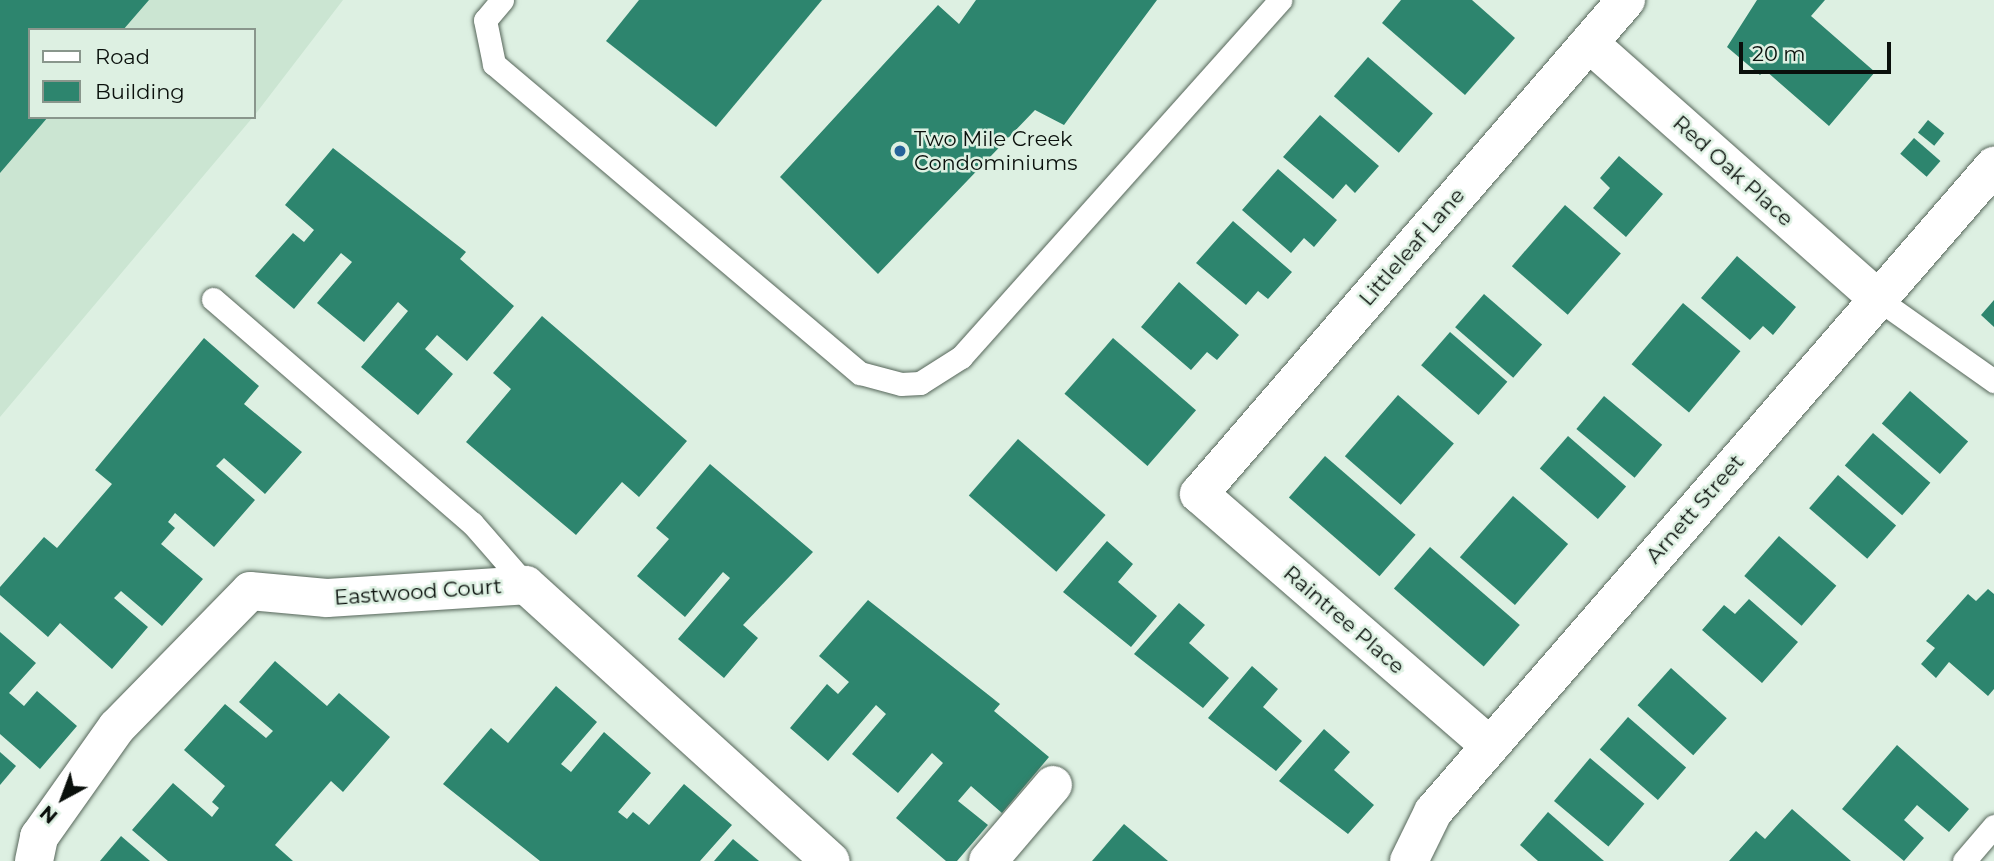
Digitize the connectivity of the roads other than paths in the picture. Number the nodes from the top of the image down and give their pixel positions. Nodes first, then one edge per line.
1 (502, 0) edge
2 (1280, 0) edge
3 (1626, 0) edge
4 (1589, 43) junction
5 (1994, 166) edge
6 (213, 299) dead end
7 (1878, 299) junction
8 (1994, 381) edge
9 (1199, 494) joint
10 (526, 585) junction
11 (1490, 746) junction
12 (1053, 785) dead end
13 (1994, 826) edge
14 (34, 861) edge
15 (830, 861) edge
16 (988, 861) edge
17 (1409, 861) edge
18 (1964, 861) edge

1 - 2 lane
3 - 4 street, Littleleaf Lane
4 - 7 street, Red Oak Place
4 - 9 street, Littleleaf Lane
5 - 7 street, Arnett Street
6 - 10 lane
7 - 8 lane
7 - 11 street, Arnett Street
9 - 11 street, Raintree Place
10 - 14 street, Eastwood Court
10 - 15 street, Eastwood Court
11 - 17 street, Arnett Street
12 - 16 street
13 - 18 lane

